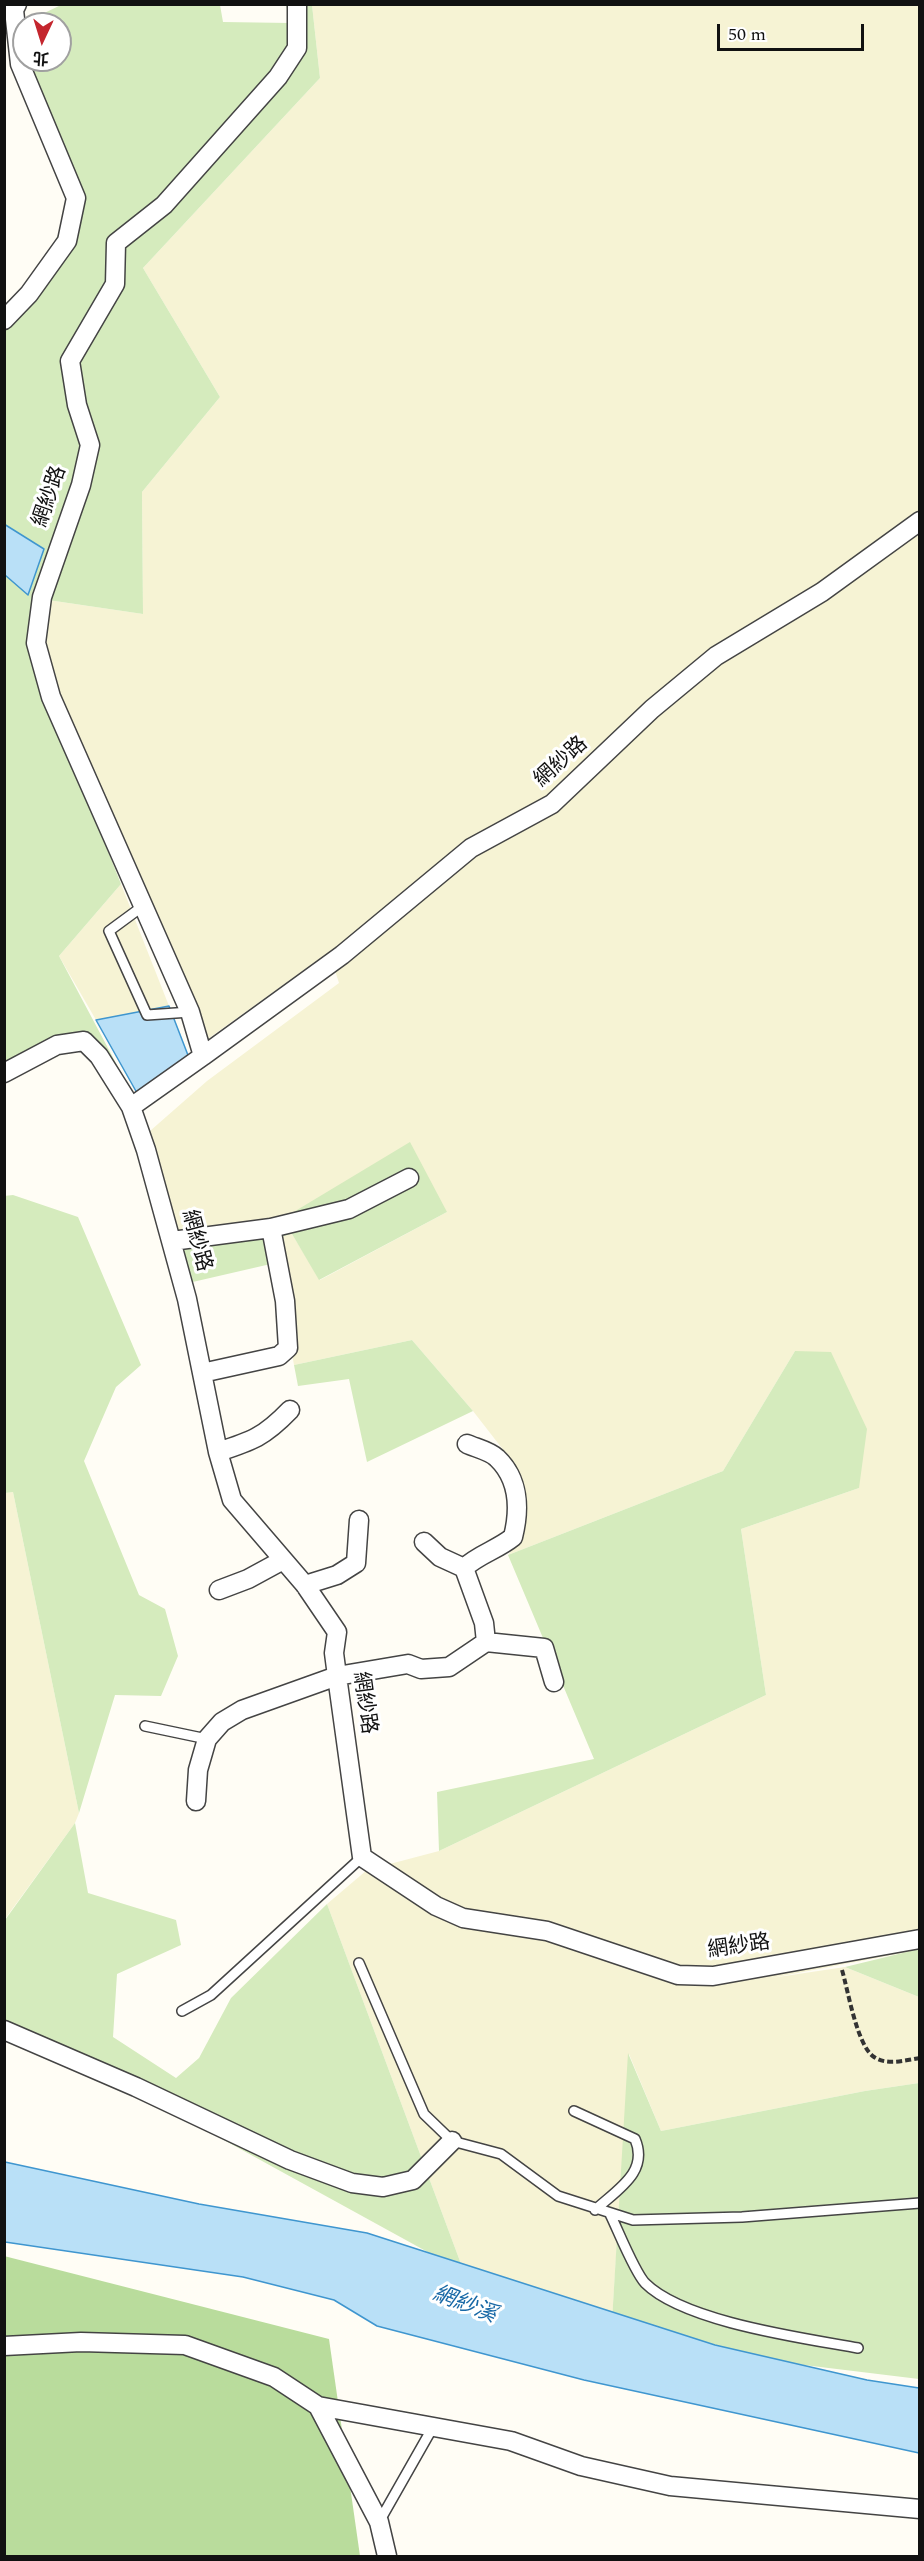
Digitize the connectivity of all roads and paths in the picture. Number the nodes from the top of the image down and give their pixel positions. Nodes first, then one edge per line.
1 (17, 4) edge
2 (297, 4) edge
3 (4, 320) edge
4 (920, 520) edge
5 (143, 906) junction
6 (190, 1012) junction
7 (203, 1056) junction
8 (4, 1073) edge
9 (131, 1107) junction
10 (409, 1178) dead end
11 (271, 1228) junction
12 (172, 1241) junction
13 (202, 1373) junction
14 (290, 1410) dead end
15 (467, 1444) dead end
16 (218, 1452) junction
17 (359, 1520) dead end
18 (424, 1542) dead end
19 (283, 1560) junction
20 (464, 1568) junction
21 (305, 1586) junction
22 (219, 1590) dead end
23 (486, 1642) junction
24 (336, 1676) junction
25 (554, 1683) dead end
26 (145, 1726) dead end
27 (207, 1739) junction
28 (196, 1801) dead end
29 (362, 1857) junction
30 (920, 1939) edge
31 (838, 1955) junction
32 (359, 1963) dead end
33 (182, 2011) dead end
34 (4, 2030) edge
35 (920, 2058) edge
36 (573, 2111) dead end
37 (452, 2141) junction
38 (920, 2203) edge
39 (595, 2210) junction
40 (610, 2214) junction
41 (4, 2346) edge
42 (858, 2348) dead end
43 (318, 2406) junction
44 (433, 2427) junction
45 (920, 2509) edge
46 (379, 2522) junction
47 (387, 2556) edge

1 - 3 street
2 - 5 street, 網紗路
4 - 7 street, 網紗路
5 - 6 street, 網紗路
5 - 6 lane
6 - 7 street, 網紗路
7 - 9 street, 網紗路
8 - 9 street
9 - 12 street, 網紗路
10 - 11 street
11 - 12 street
11 - 13 street
12 - 13 street, 網紗路
13 - 16 street, 網紗路
14 - 16 street
15 - 20 street
16 - 19 street, 網紗路
17 - 21 street
18 - 20 street
19 - 21 street, 網紗路
19 - 22 street
20 - 23 street
21 - 24 street, 網紗路
23 - 24 street
23 - 25 street
24 - 27 street
24 - 29 street, 網紗路
26 - 27 lane
27 - 28 street
29 - 31 street, 網紗路
29 - 33 lane
30 - 31 street, 網紗路
31 - 35 path
32 - 37 lane
34 - 37 street
36 - 39 lane
37 - 39 lane
38 - 40 lane
39 - 40 lane
40 - 42 lane
41 - 43 street
43 - 44 street
43 - 46 street
44 - 45 street
44 - 46 lane
46 - 47 street

